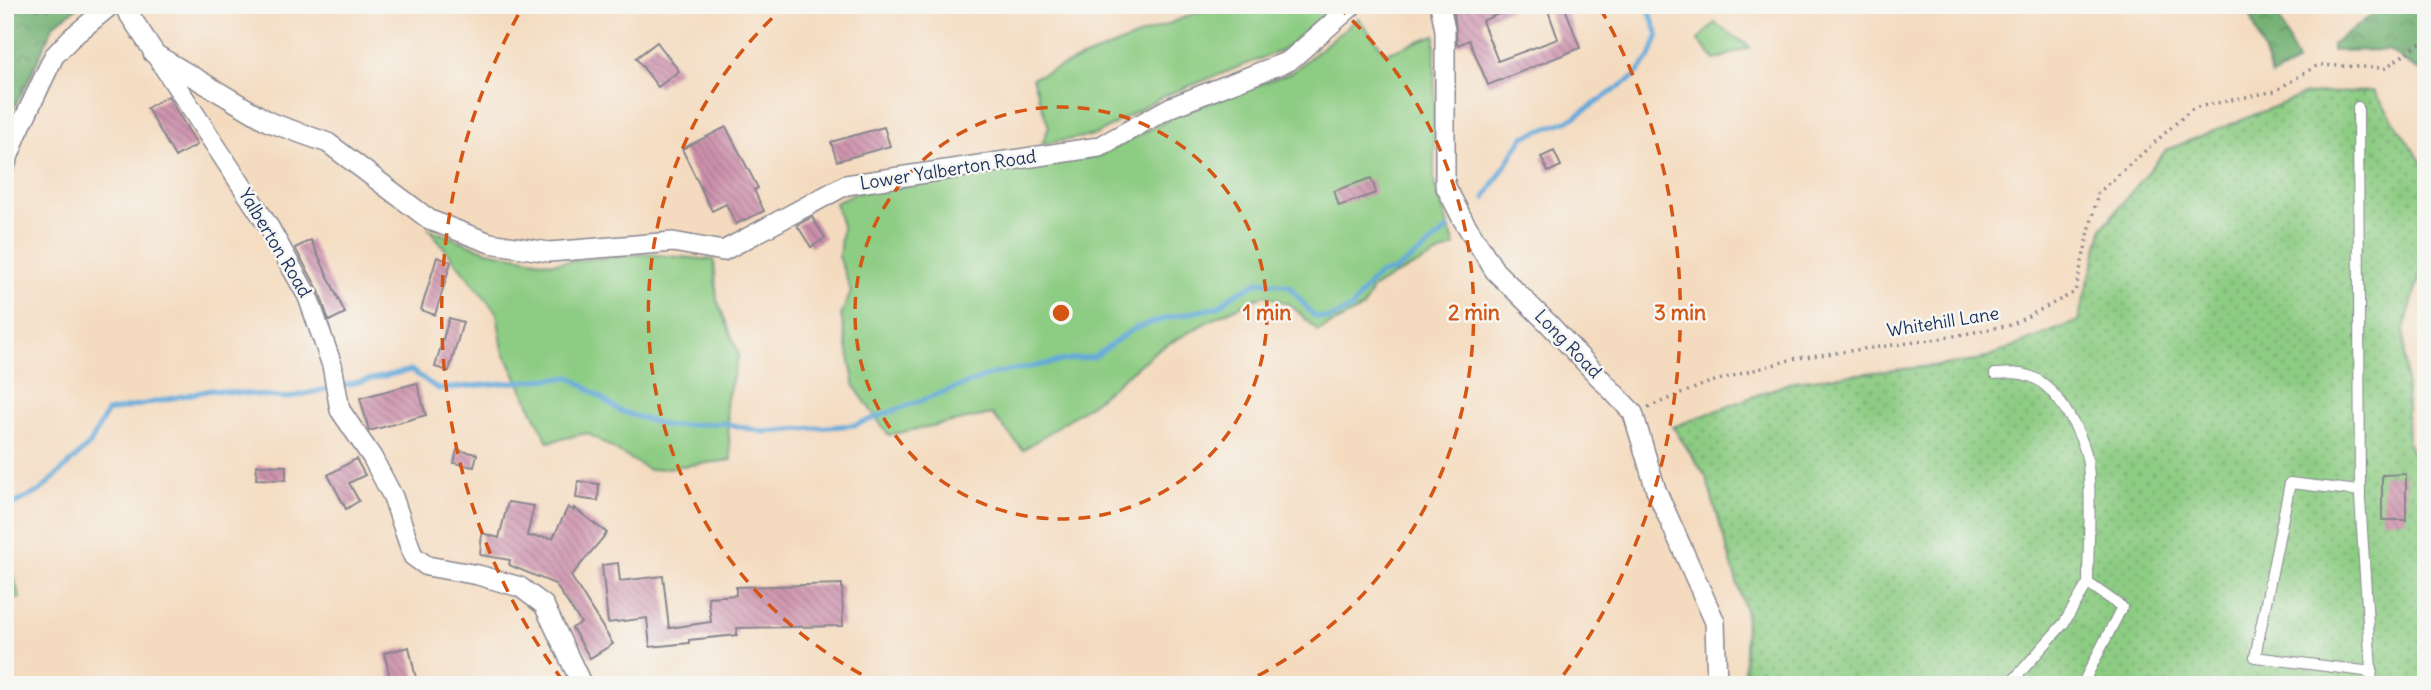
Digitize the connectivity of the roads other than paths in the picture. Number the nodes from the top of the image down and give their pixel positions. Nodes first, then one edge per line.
1 (111, 5) edge
2 (123, 5) edge
3 (1353, 5) edge
4 (1440, 5) edge
5 (153, 53) junction
6 (2358, 107) dead end
7 (5, 166) edge
8 (1995, 374) dead end
9 (2360, 491) junction
10 (2088, 583) junction
11 (2372, 672) junction
12 (582, 685) edge
13 (1717, 685) edge
14 (2009, 685) edge
15 (2082, 685) edge
16 (2372, 685) edge

1 - 7 street
2 - 5 street, Yalberton Road
3 - 5 street, Lower Yalberton Road
4 - 13 street, Long Road
5 - 12 street, Yalberton Road
6 - 9 lane
8 - 10 lane
9 - 11 lane
9 - 11 lane
10 - 14 lane
10 - 15 lane
11 - 16 lane

